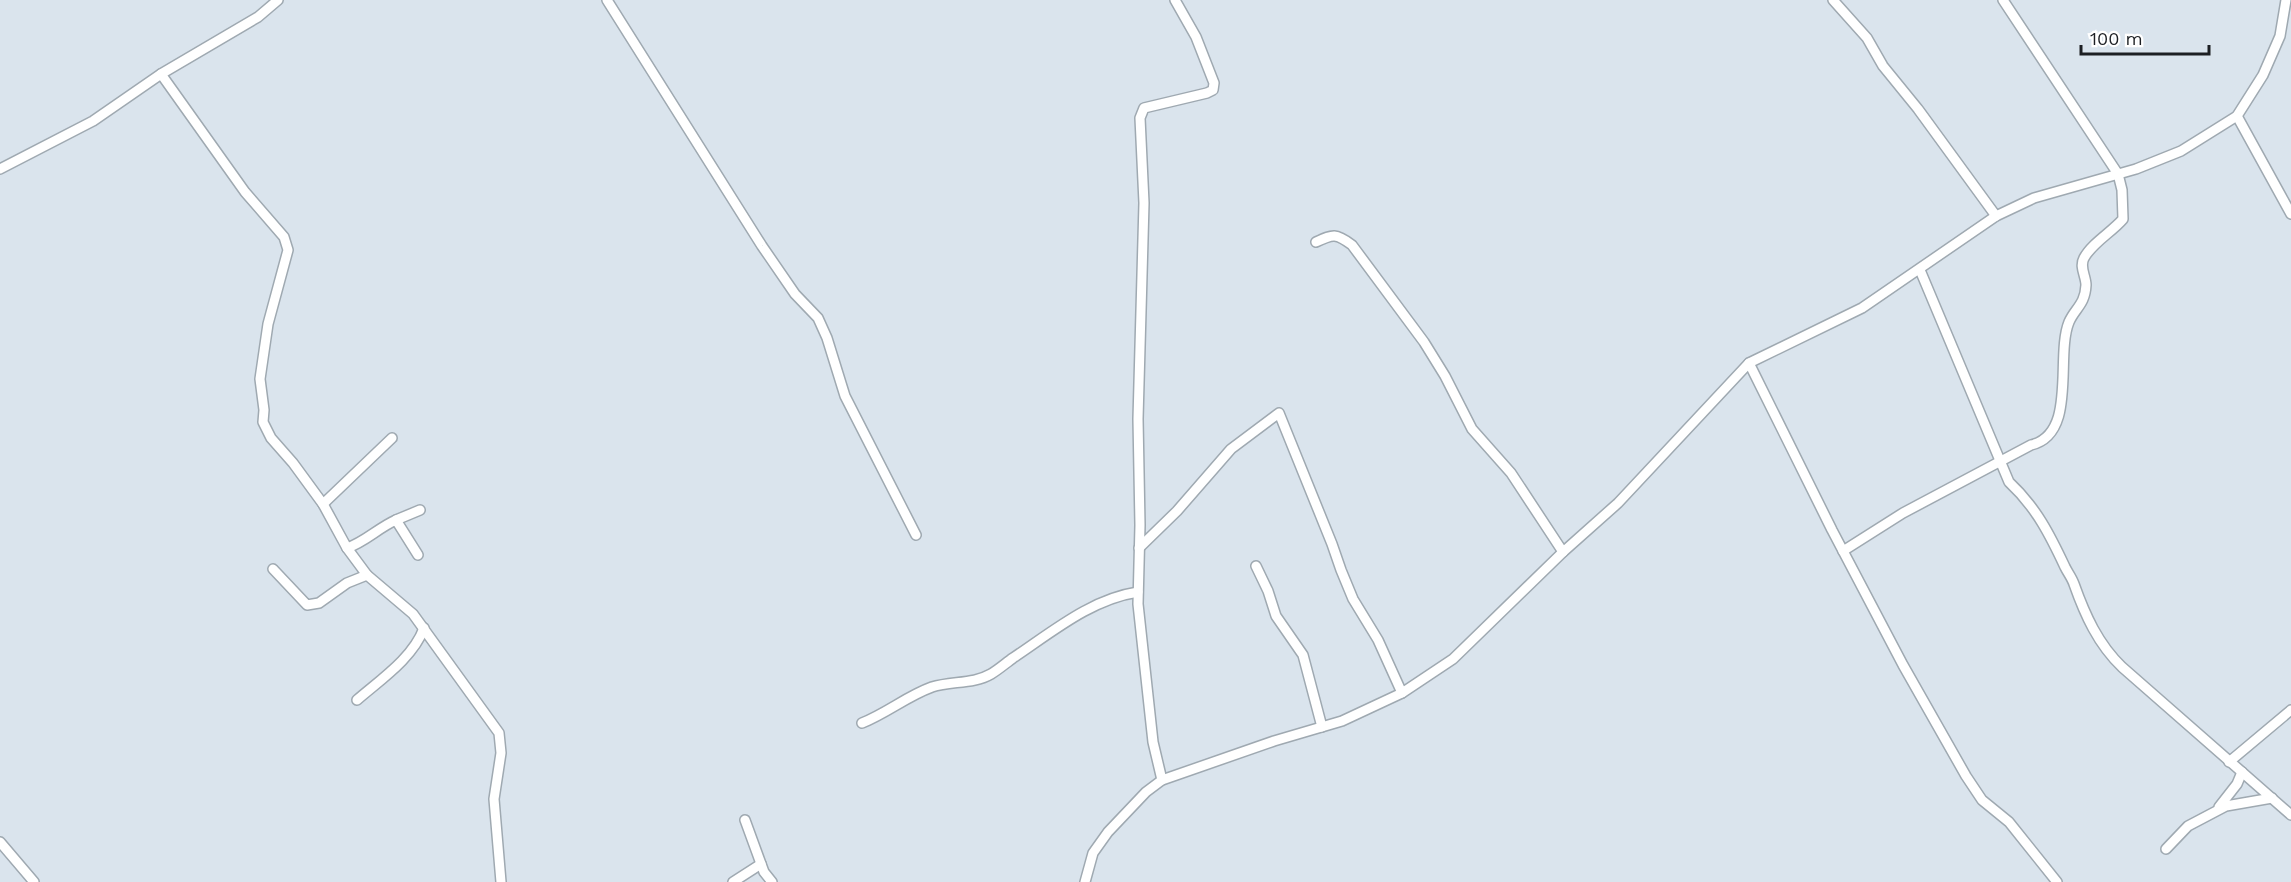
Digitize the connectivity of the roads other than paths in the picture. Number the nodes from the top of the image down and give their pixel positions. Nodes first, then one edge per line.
1 (278, 0) edge
2 (607, 0) edge
3 (1175, 0) edge
4 (1833, 0) edge
5 (2003, 0) edge
6 (2286, 0) edge
7 (161, 74) junction
8 (2237, 116) junction
9 (0, 169) edge
10 (2118, 174) junction
11 (2291, 214) edge
12 (1996, 216) junction
13 (1316, 242) dead end
14 (1920, 270) junction
15 (1749, 363) junction
16 (392, 438) dead end
17 (2000, 461) junction
18 (323, 504) junction
19 (420, 510) dead end
20 (396, 520) junction
21 (915, 535) dead end
22 (347, 548) junction
23 (1139, 548) junction
24 (1843, 551) junction
25 (1563, 552) junction
26 (418, 555) dead end
27 (1256, 566) dead end
28 (273, 569) dead end
29 (367, 575) junction
30 (1138, 592) junction
31 (424, 628) junction
32 (1402, 693) junction
33 (357, 700) dead end
34 (2291, 710) edge
35 (862, 723) dead end
36 (1322, 727) junction
37 (2229, 762) junction
38 (2242, 772) junction
39 (1162, 780) junction
40 (2272, 798) junction
41 (2209, 815) junction
42 (2291, 815) edge
43 (745, 820) dead end
44 (0, 842) edge
45 (2166, 849) dead end
46 (761, 864) junction
47 (34, 882) edge
48 (501, 882) edge
49 (734, 882) edge
50 (771, 882) edge
51 (1085, 882) edge
52 (2057, 882) edge

1 - 7 street
2 - 21 street
3 - 23 street
4 - 12 street
5 - 10 street
6 - 8 street
7 - 9 street
7 - 18 street
8 - 10 street
8 - 11 street
10 - 12 street
10 - 17 street
12 - 14 street
13 - 25 street
14 - 15 street
14 - 17 street
15 - 24 street
15 - 25 street
16 - 18 street
17 - 24 street
17 - 37 street
18 - 22 street
19 - 20 street
20 - 22 street
20 - 26 street
22 - 29 street
23 - 30 street
23 - 32 street
24 - 52 street
25 - 32 street
27 - 36 street
28 - 29 street
29 - 31 street
30 - 35 street
30 - 39 street
31 - 33 street
31 - 48 street
32 - 36 street
34 - 37 street
36 - 39 street
37 - 38 street
38 - 40 street
38 - 41 street
39 - 51 street
40 - 41 street
40 - 42 street
41 - 45 street
43 - 46 street
44 - 47 street
46 - 49 street
46 - 50 street

